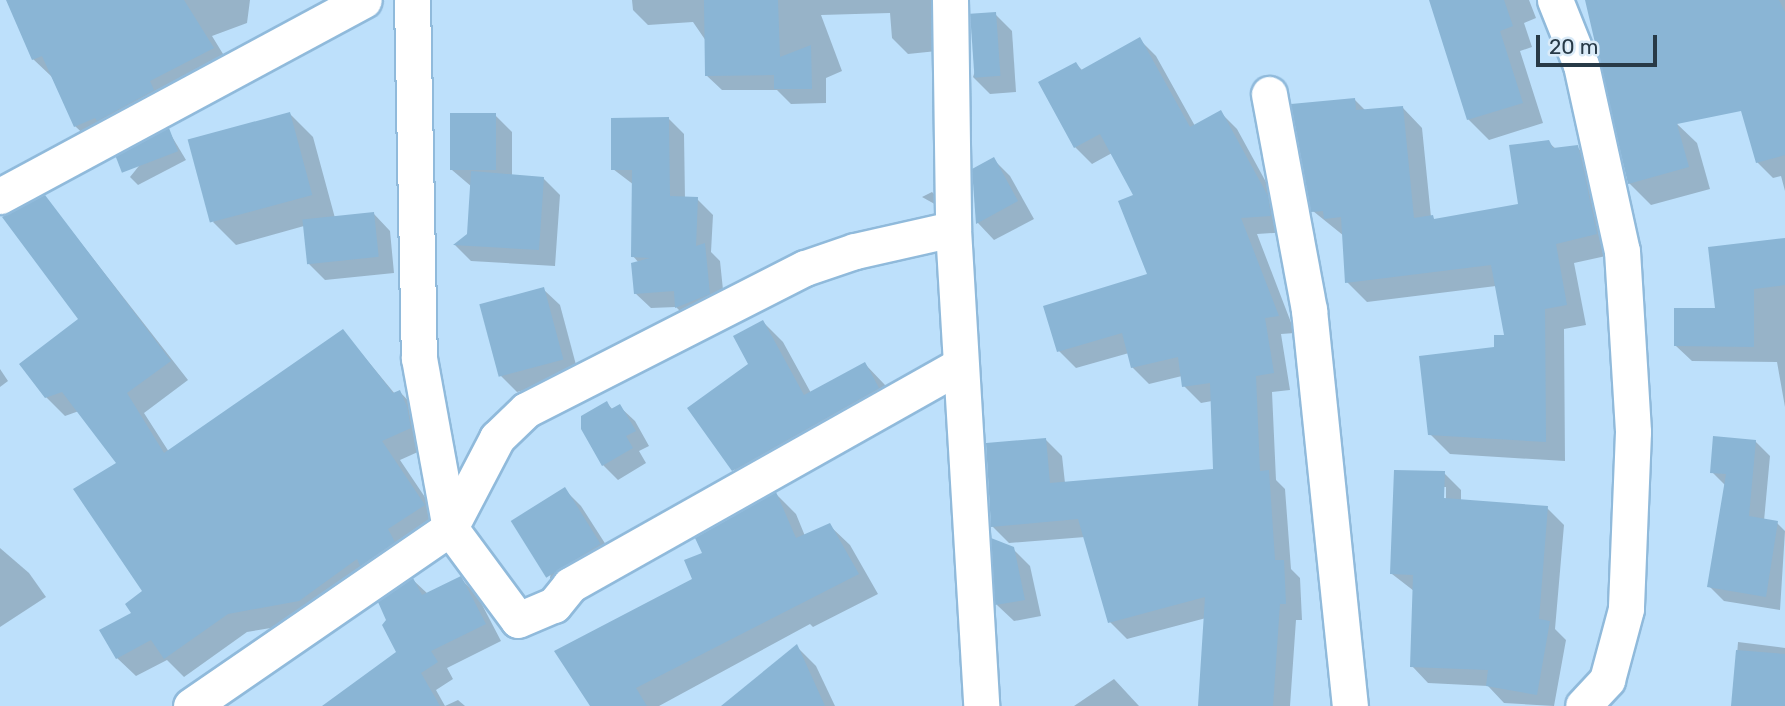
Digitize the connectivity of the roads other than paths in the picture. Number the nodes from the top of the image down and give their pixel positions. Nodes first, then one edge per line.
1 (364, 0) edge
2 (412, 0) edge
3 (950, 0) edge
4 (1555, 0) edge
5 (1269, 94) dead end
6 (0, 196) edge
7 (953, 229) junction
8 (959, 366) junction
9 (450, 528) junction
10 (191, 706) edge
11 (981, 706) edge
12 (1350, 706) edge
13 (1583, 706) edge

1 - 6 street
2 - 9 street
3 - 7 street
4 - 13 street
5 - 12 street
7 - 8 street
7 - 9 street
8 - 9 street
8 - 11 street
9 - 10 street

